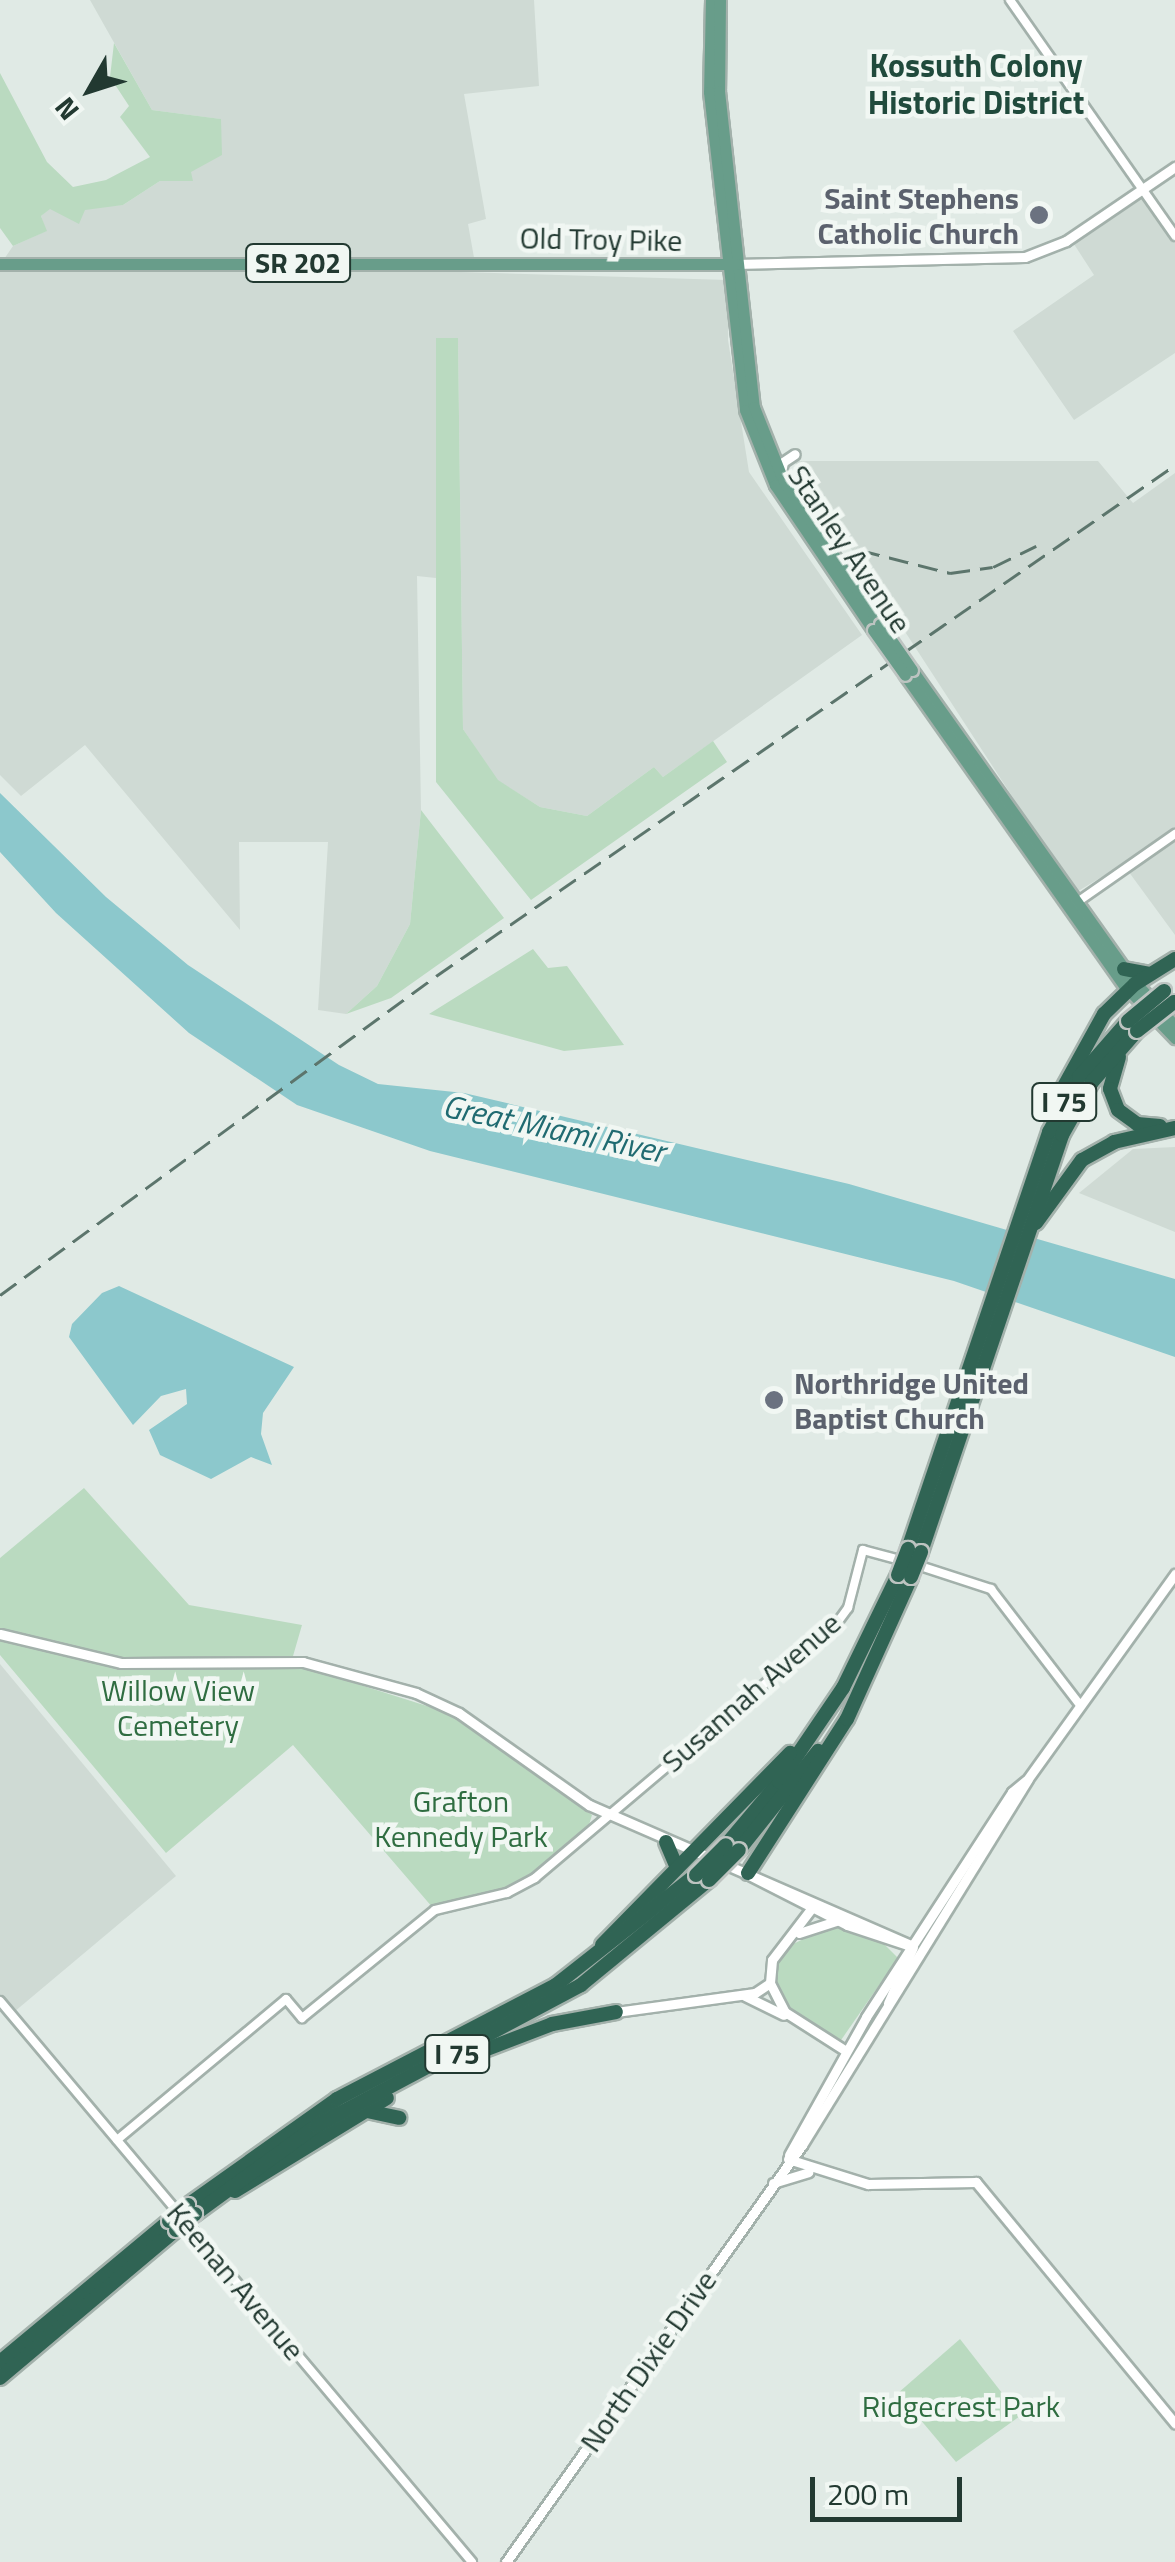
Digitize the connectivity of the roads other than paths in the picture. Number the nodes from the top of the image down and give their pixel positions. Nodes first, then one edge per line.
1 (711, 0) edge
2 (720, 0) edge
3 (1010, 0) edge
4 (1175, 167) edge
5 (1143, 189) junction
6 (1175, 236) edge
7 (0, 264) edge
8 (731, 264) junction
9 (795, 454) dead end
10 (783, 480) junction
11 (877, 627) junction
12 (1175, 834) edge
13 (1072, 905) junction
14 (1175, 959) edge
15 (1124, 969) junction
16 (1151, 974) junction
17 (1132, 987) junction
18 (1172, 994) edge
19 (1175, 1026) edge
20 (1131, 1031) junction
21 (1175, 1038) edge
22 (1175, 1124) edge
23 (1032, 1200) junction
24 (989, 1328) junction
25 (1175, 1574) edge
26 (905, 1576) junction
27 (0, 1634) edge
28 (875, 1656) junction
29 (1080, 1706) junction
30 (810, 1737) junction
31 (1028, 1780) junction
32 (610, 1815) junction
33 (666, 1842) junction
34 (732, 1847) junction
35 (692, 1852) junction
36 (677, 1868) junction
37 (748, 1873) junction
38 (703, 1877) junction
39 (774, 1881) junction
40 (960, 1896) junction
41 (809, 1906) junction
42 (934, 1914) junction
43 (838, 1920) junction
44 (864, 1920) junction
45 (897, 1934) junction
46 (792, 1936) junction
47 (883, 1938) junction
48 (913, 1946) junction
49 (586, 1966) junction
50 (899, 1967) junction
51 (770, 1983) junction
52 (742, 1995) junction
53 (0, 2001) edge
54 (876, 2003) junction
55 (616, 2012) joint
56 (792, 2018) junction
57 (883, 2020) junction
58 (867, 2045) junction
59 (846, 2051) junction
60 (361, 2112) junction
61 (810, 2114) junction
62 (399, 2118) dead end
63 (810, 2134) junction
64 (117, 2140) junction
65 (788, 2159) junction
66 (818, 2172) junction
67 (773, 2183) junction
68 (191, 2209) junction
69 (172, 2225) junction
70 (0, 2362) edge
71 (0, 2378) edge
72 (1175, 2423) edge
73 (472, 2562) edge
74 (506, 2562) edge

1 - 8 main road, Stanley Avenue
2 - 8 main road, Stanley Avenue
3 - 5 street
4 - 5 main road, Old Troy Pike / SR 202
5 - 6 street
5 - 8 main road, Old Troy Pike / SR 202
7 - 8 main road, Old Troy Pike / SR 202
8 - 10 main road, Stanley Avenue
8 - 11 main road, Stanley Avenue
9 - 10 main road
10 - 11 main road, Stanley Avenue
11 - 13 main road, Stanley Avenue, bridge
12 - 13 street
13 - 15 main road, Stanley Avenue
13 - 17 main road, Stanley Avenue
14 - 16 highway
15 - 16 highway
15 - 17 main road, Stanley Avenue
16 - 17 highway
17 - 19 main road, Stanley Avenue
17 - 21 main road, Stanley Avenue
17 - 23 highway
18 - 20 highway, I 75, bridge
20 - 22 highway
20 - 23 highway, I 75
22 - 23 highway
23 - 24 highway, I 75
23 - 24 highway, I 75
24 - 26 highway, I 75, bridge
25 - 29 main road, North Dixie Drive
26 - 28 highway, I 75
26 - 30 highway, I 75
27 - 32 main road
28 - 34 highway, I 75
28 - 37 highway
29 - 31 main road, North Dixie Drive
29 - 32 street, Susannah Avenue
30 - 34 highway, I 75
30 - 35 highway
31 - 40 main road, North Dixie Drive
31 - 42 main road, North Dixie Drive
32 - 33 main road
32 - 64 street, Susannah Avenue
33 - 35 main road
33 - 36 highway
34 - 38 highway, I 75, bridge
35 - 36 highway
35 - 37 main road
36 - 49 highway
37 - 39 main road
37 - 41 main road
38 - 49 highway, I 75
38 - 68 highway, I 75
39 - 41 main road
39 - 44 main road
40 - 48 main road
40 - 57 main road, North Dixie Drive
41 - 43 main road
41 - 44 main road
41 - 46 main road
42 - 45 main road
42 - 48 main road, North Dixie Drive
43 - 46 main road
43 - 47 main road
44 - 45 main road
45 - 48 main road
46 - 51 main road
47 - 48 main road
47 - 50 main road
48 - 50 main road, North Dixie Drive
48 - 57 main road
49 - 68 highway, I 75
50 - 54 main road, North Dixie Drive
51 - 52 main road
51 - 56 main road
52 - 55 main road
52 - 56 main road
53 - 64 street, Keenan Avenue
54 - 58 main road
54 - 59 main road, North Dixie Drive
55 - 60 highway
56 - 59 main road
57 - 58 main road, North Dixie Drive
58 - 63 main road, North Dixie Drive
59 - 61 main road, North Dixie Drive
60 - 62 highway
60 - 68 highway
61 - 63 main road
61 - 65 main road, North Dixie Drive
63 - 65 main road, North Dixie Drive
64 - 73 street, Keenan Avenue
65 - 66 main road
65 - 67 main road, North Dixie Drive
66 - 67 main road
66 - 72 main road
67 - 74 main road, North Dixie Drive
68 - 69 highway, I 75, bridge
69 - 70 highway, I 75
69 - 71 highway, I 75

